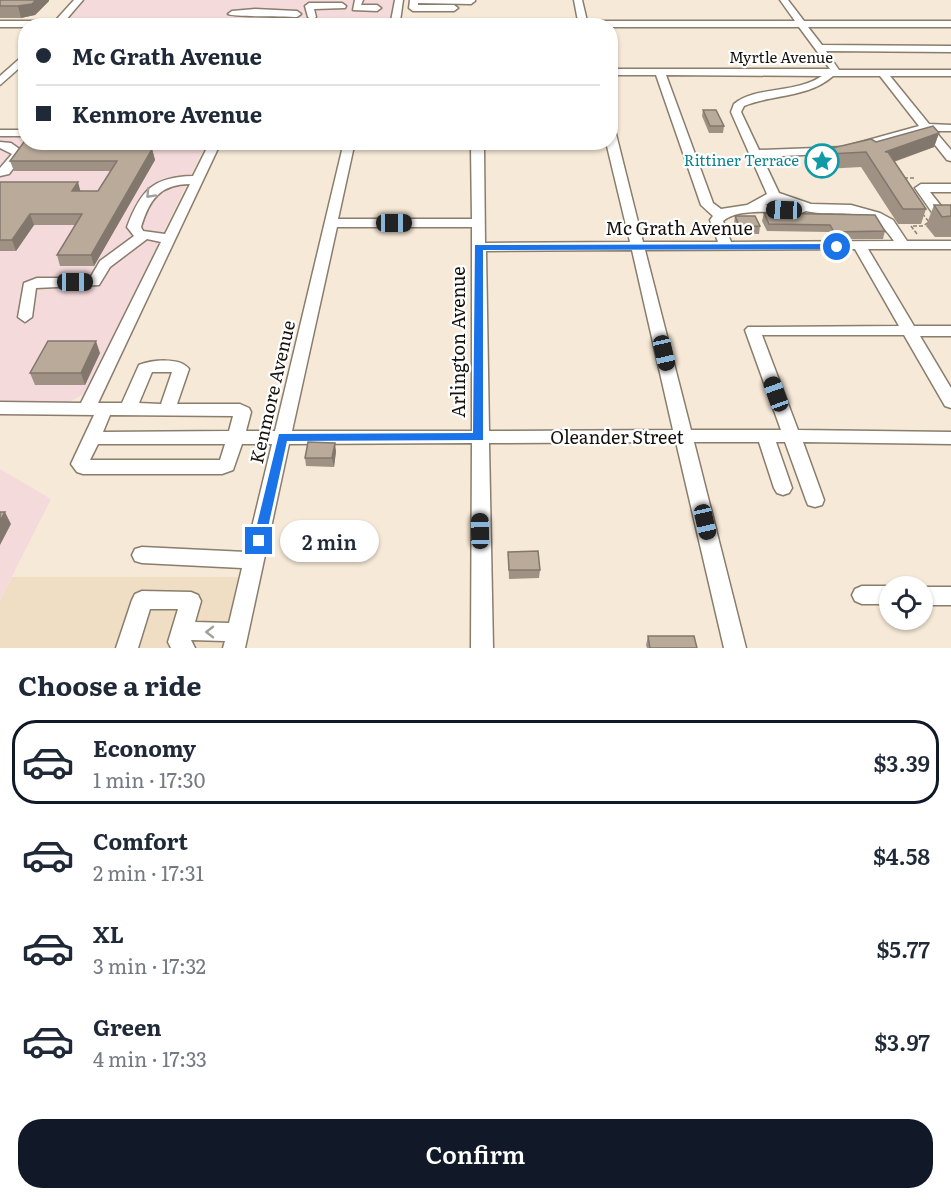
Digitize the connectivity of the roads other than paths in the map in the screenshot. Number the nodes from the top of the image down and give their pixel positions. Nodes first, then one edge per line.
1 (80, 0) edge
2 (358, 0) edge
3 (578, 0) edge
4 (784, 0) edge
5 (471, 1) edge
6 (310, 3) edge
7 (378, 4) edge
8 (399, 4) edge
9 (342, 6) dead end
10 (412, 8) junction
11 (426, 8) junction
12 (454, 8) dead end
13 (312, 17) joint
14 (63, 18) edge
15 (215, 18) edge
16 (425, 18) edge
17 (582, 18) edge
18 (0, 24) edge
19 (18, 24) edge
20 (618, 24) edge
21 (951, 24) edge
22 (801, 25) junction
23 (819, 48) junction
24 (951, 49) edge
25 (18, 62) edge
26 (5, 71) edge
27 (618, 72) edge
28 (660, 72) junction
29 (832, 73) junction
30 (883, 73) junction
31 (951, 73) edge
32 (0, 82) edge
33 (927, 127) junction
34 (951, 128) edge
35 (18, 134) edge
36 (0, 136) edge
37 (212, 150) edge
38 (348, 150) edge
39 (478, 150) edge
40 (614, 150) edge
41 (756, 154) junction
42 (951, 158) edge
43 (0, 159) edge
44 (15, 159) junction
45 (0, 172) edge
46 (197, 180) junction
47 (951, 188) edge
48 (774, 195) junction
49 (750, 208) junction
50 (810, 208) junction
51 (721, 215) junction
52 (951, 215) edge
53 (478, 223) junction
54 (331, 224) junction
55 (144, 236) junction
56 (168, 239) junction
57 (951, 245) edge
58 (726, 246) junction
59 (903, 246) junction
60 (478, 247) junction
61 (638, 247) junction
62 (860, 247) junction
63 (25, 317) dead end
64 (910, 330) junction
65 (951, 331) edge
66 (951, 402) edge
67 (0, 408) edge
68 (95, 410) junction
69 (128, 410) junction
70 (167, 410) junction
71 (791, 436) junction
72 (236, 437) junction
73 (283, 437) junction
74 (479, 437) junction
75 (766, 437) junction
76 (91, 438) junction
77 (685, 438) junction
78 (951, 438) edge
79 (783, 488) dead end
80 (815, 500) dead end
81 (142, 555) dead end
82 (254, 561) junction
83 (862, 595) dead end
84 (879, 596) edge
85 (933, 596) edge
86 (951, 596) edge
87 (183, 640) edge
88 (236, 640) edge
89 (127, 648) edge
90 (482, 648) edge
91 (735, 648) edge

1 - 14 street
2 - 7 street
3 - 17 street
4 - 22 street
5 - 10 street
6 - 9 street
6 - 13 street
8 - 10 street
10 - 11 street
11 - 12 street
11 - 16 street
13 - 15 street
18 - 19 street
20 - 22 street
21 - 22 street
22 - 23 street
23 - 24 street
23 - 29 street
25 - 26 street
26 - 32 street
27 - 28 street, Myrtle Avenue
28 - 29 street, Myrtle Avenue
28 - 51 street
29 - 30 street, Myrtle Avenue
29 - 41 street
30 - 31 street, Myrtle Avenue
30 - 33 street
33 - 34 street
33 - 41 street
33 - 42 street
35 - 36 street
36 - 44 street
37 - 46 street
38 - 54 street, Kenmore Avenue
39 - 53 street, Arlington Avenue
40 - 61 street
41 - 48 street
43 - 44 street
44 - 45 street
46 -> 55 street
46 - 56 street
47 - 52 street
48 - 49 street
48 - 50 street
49 - 50 street
49 - 51 street
50 - 59 street
51 - 58 street
53 - 54 street
53 - 60 street, Arlington Avenue
54 - 73 street, Kenmore Avenue
55 - 56 street
55 - 63 street
56 - 68 street
57 - 59 street, Mc Grath Avenue
58 - 61 street, Mc Grath Avenue
58 - 62 street, Mc Grath Avenue
59 - 62 street, Mc Grath Avenue
60 - 61 street, Mc Grath Avenue
60 - 74 street, Arlington Avenue
61 - 77 street
62 - 64 street
64 - 65 street
64 - 66 street
64 - 71 street
67 - 68 street
68 - 69 street
68 - 76 street
69 - 70 street
69 - 70 street
70 - 72 street
71 - 75 street, Oleander Street
71 - 78 street, Oleander Street
71 - 80 street
72 - 73 street, Oleander Street
72 - 76 street, Oleander Street
72 - 76 street
73 - 74 street, Oleander Street
73 - 82 street, Kenmore Avenue
74 - 77 street, Oleander Street
74 - 90 street, Arlington Avenue
75 - 77 street, Oleander Street
75 - 79 street
77 - 91 street
81 - 82 street
82 - 88 street, Kenmore Avenue
83 - 84 street
85 - 86 street
88 -> 87 street
87 - 89 street

